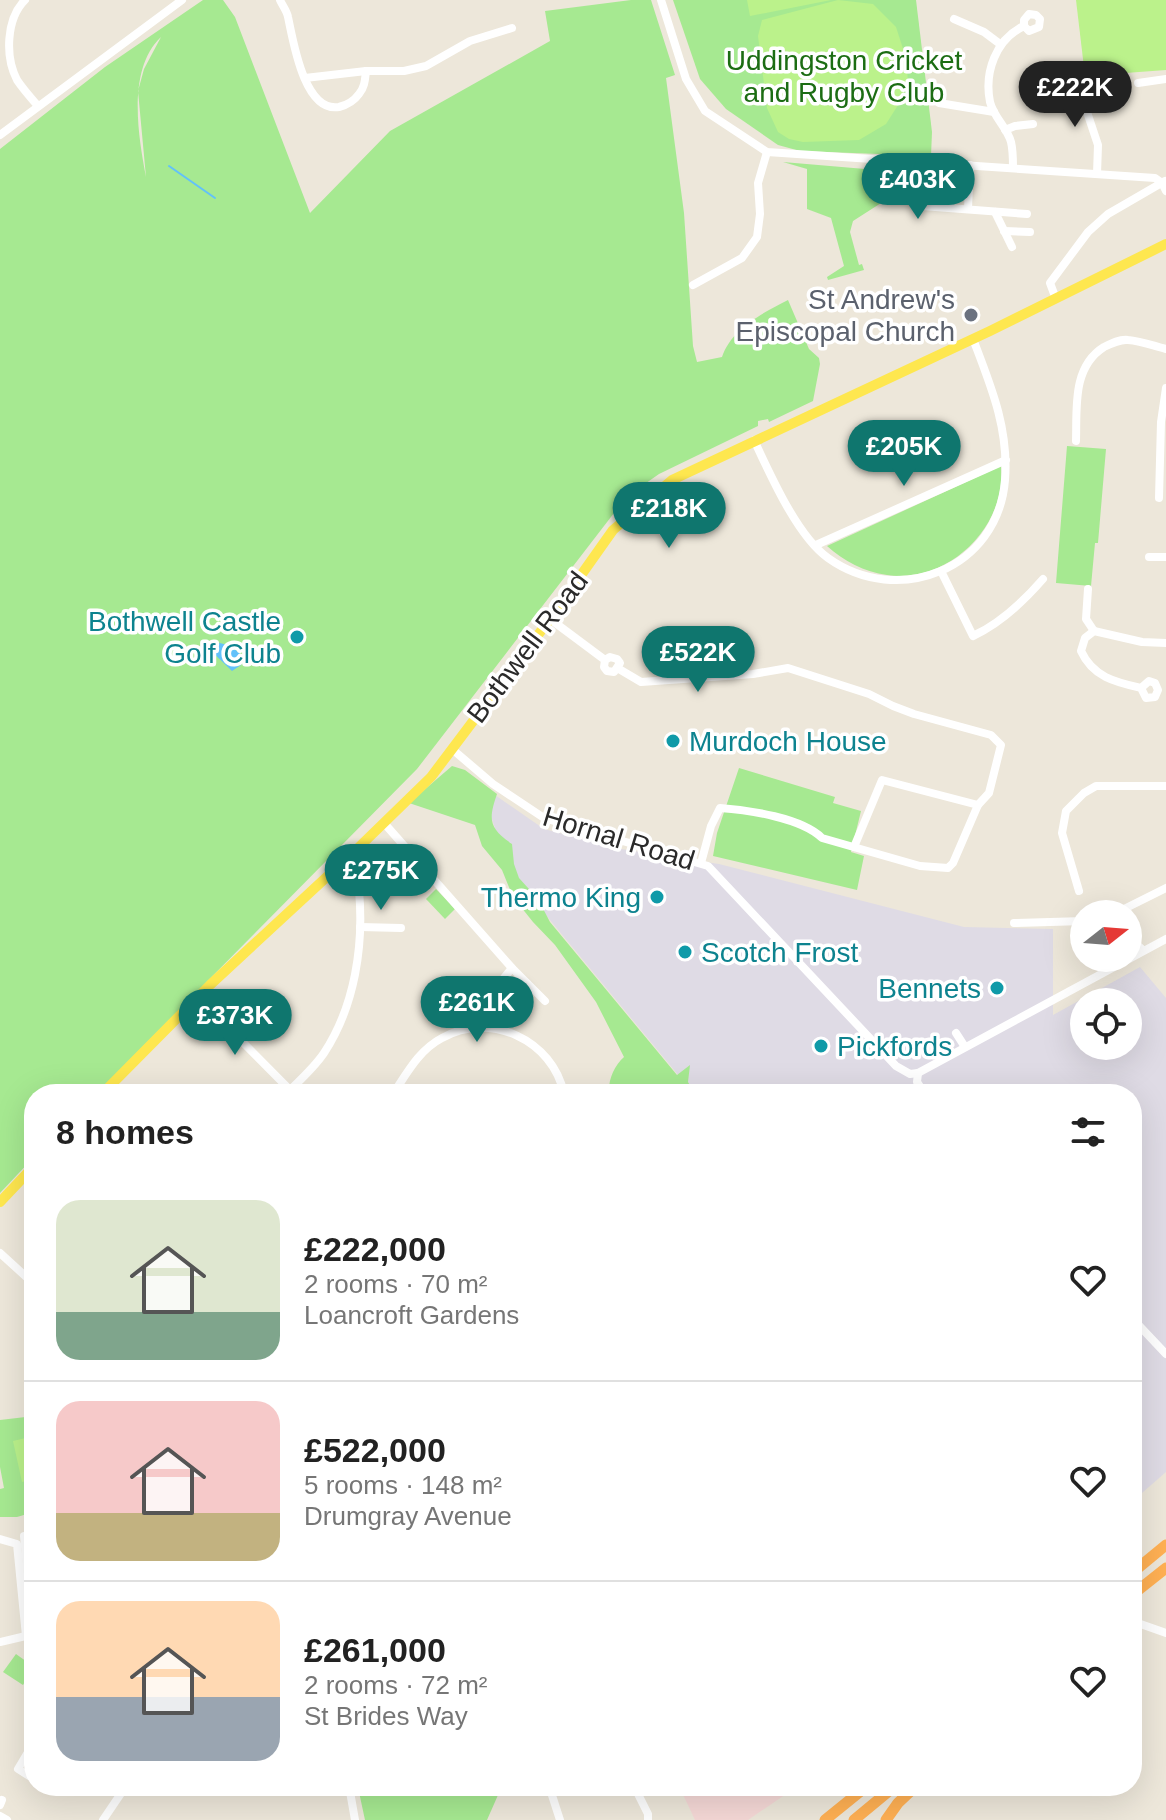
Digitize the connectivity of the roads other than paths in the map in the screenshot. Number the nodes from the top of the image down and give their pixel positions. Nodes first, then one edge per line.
1 (25, 0) edge
2 (182, 0) edge
3 (280, 0) edge
4 (661, 0) edge
5 (954, 19) dead end
6 (1024, 26) dead end
7 (512, 28) dead end
8 (1000, 44) junction
9 (366, 71) junction
10 (305, 78) junction
11 (1166, 79) edge
12 (1138, 83) dead end
13 (1090, 85) dead end
14 (939, 103) dead end
15 (38, 106) junction
16 (994, 112) junction
17 (1033, 124) dead end
18 (1005, 130) junction
19 (0, 135) edge
20 (767, 152) junction
21 (970, 165) junction
22 (1013, 168) junction
23 (1097, 174) junction
24 (1144, 177) junction
25 (924, 179) dead end
26 (1165, 185) edge
27 (1143, 194) junction
28 (968, 208) junction
29 (995, 212) junction
30 (1027, 214) dead end
31 (1004, 231) junction
32 (1030, 232) dead end
33 (1166, 244) edge
34 (1012, 247) dead end
35 (693, 285) dead end
36 (1056, 299) junction
37 (973, 339) junction
38 (1166, 349) edge
39 (1166, 388) edge
40 (754, 440) junction
41 (1076, 441) dead end
42 (1006, 460) junction
43 (1159, 498) dead end
44 (641, 506) junction
45 (707, 508) dead end
46 (816, 545) junction
47 (1149, 557) dead end
48 (1166, 557) edge
49 (941, 571) junction
50 (1043, 579) dead end
51 (1088, 589) dead end
52 (550, 619) junction
53 (1094, 631) junction
54 (1166, 643) edge
55 (1141, 688) dead end
56 (452, 749) junction
57 (1166, 786) edge
58 (978, 805) junction
59 (384, 823) junction
60 (854, 847) junction
61 (355, 851) junction
62 (701, 863) junction
63 (1166, 888) edge
64 (1079, 891) dead end
65 (1142, 900) edge
66 (1070, 921) edge
67 (1014, 923) dead end
68 (360, 927) junction
69 (401, 928) dead end
70 (1166, 939) edge
71 (1143, 950) joint
72 (512, 968) junction
73 (527, 983) junction
74 (449, 991) dead end
75 (198, 997) junction
76 (545, 1001) dead end
77 (459, 1030) junction
78 (956, 1033) dead end
79 (965, 1047) junction
80 (914, 1074) junction
81 (112, 1084) edge
82 (281, 1084) edge
83 (298, 1084) edge
84 (400, 1084) edge
85 (561, 1084) edge
86 (918, 1084) edge
87 (24, 1177) edge
88 (0, 1202) edge
89 (0, 1253) edge
90 (24, 1275) edge
91 (1142, 1329) edge
92 (1166, 1354) edge
93 (0, 1539) edge
94 (1166, 1545) edge
95 (1142, 1565) edge
96 (1166, 1568) edge
97 (1142, 1587) edge
98 (24, 1590) edge
99 (1142, 1625) edge
100 (1166, 1633) edge
101 (24, 1637) edge
102 (0, 1642) edge
103 (119, 1796) edge
104 (351, 1796) edge
105 (552, 1796) edge
106 (639, 1796) edge
107 (855, 1796) edge
108 (883, 1796) edge
109 (905, 1796) edge
110 (0, 1816) edge
111 (7, 1820) edge
112 (103, 1820) edge
113 (355, 1820) edge
114 (560, 1820) edge
115 (648, 1820) edge
116 (825, 1820) edge
117 (854, 1820) edge
118 (886, 1820) edge

1 - 15 street
2 - 15 street
3 - 10 street
4 - 20 street
5 - 8 street
6 - 8 street
7 - 9 street
8 - 16 street
9 - 10 street
9 - 10 street
11 - 12 street
13 - 23 street
14 - 16 street
15 - 19 street
16 - 18 street
17 - 18 street
18 - 22 street
20 - 21 street
20 - 35 street
21 - 22 street
21 - 28 street
22 - 23 street
23 - 24 street
24 - 26 street
24 - 27 street
25 - 28 street
26 - 27 street
27 - 36 street
28 - 29 street
29 - 30 street
29 - 31 street
31 - 32 street
31 - 34 street
33 - 36 main road, Bothwell Road
36 - 37 main road, Bothwell Road
37 - 40 main road, Bothwell Road
37 - 42 street
38 - 41 street
39 - 43 street
40 - 44 main road, Bothwell Road
40 - 46 street
42 - 46 street
42 - 49 street
44 - 45 street
44 - 52 main road, Bothwell Road
46 - 49 street
47 - 48 street
49 - 50 street
51 - 53 street
52 - 56 main road, Bothwell Road
52 - 58 street
53 - 54 street
53 - 55 street
56 - 59 main road, Bothwell Road
56 - 62 street, Hornal Road
57 - 64 street
58 - 60 street
58 - 60 street
59 - 61 main road, Bothwell Road
59 - 72 street
60 - 62 street
61 - 68 street
61 - 75 main road, Bothwell Road
62 - 80 street, Hornal Road
63 - 65 street
66 - 67 street
68 - 69 street
68 - 83 street
70 - 71 street
71 - 79 street
72 - 73 street
72 - 73 street
73 - 76 street
74 - 77 street
75 - 81 main road, Bothwell Road
75 - 82 street
77 - 84 street
77 - 85 street
78 - 79 street
79 - 80 street
80 - 86 street
87 - 88 main road
89 - 90 street
91 - 92 street
93 - 98 street
94 - 95 highway
96 - 97 highway
99 - 100 street
101 - 102 street
103 - 112 street
104 - 113 street
105 - 114 street
106 - 115 street
107 - 116 highway
108 - 117 highway
109 - 118 highway
110 - 111 street

